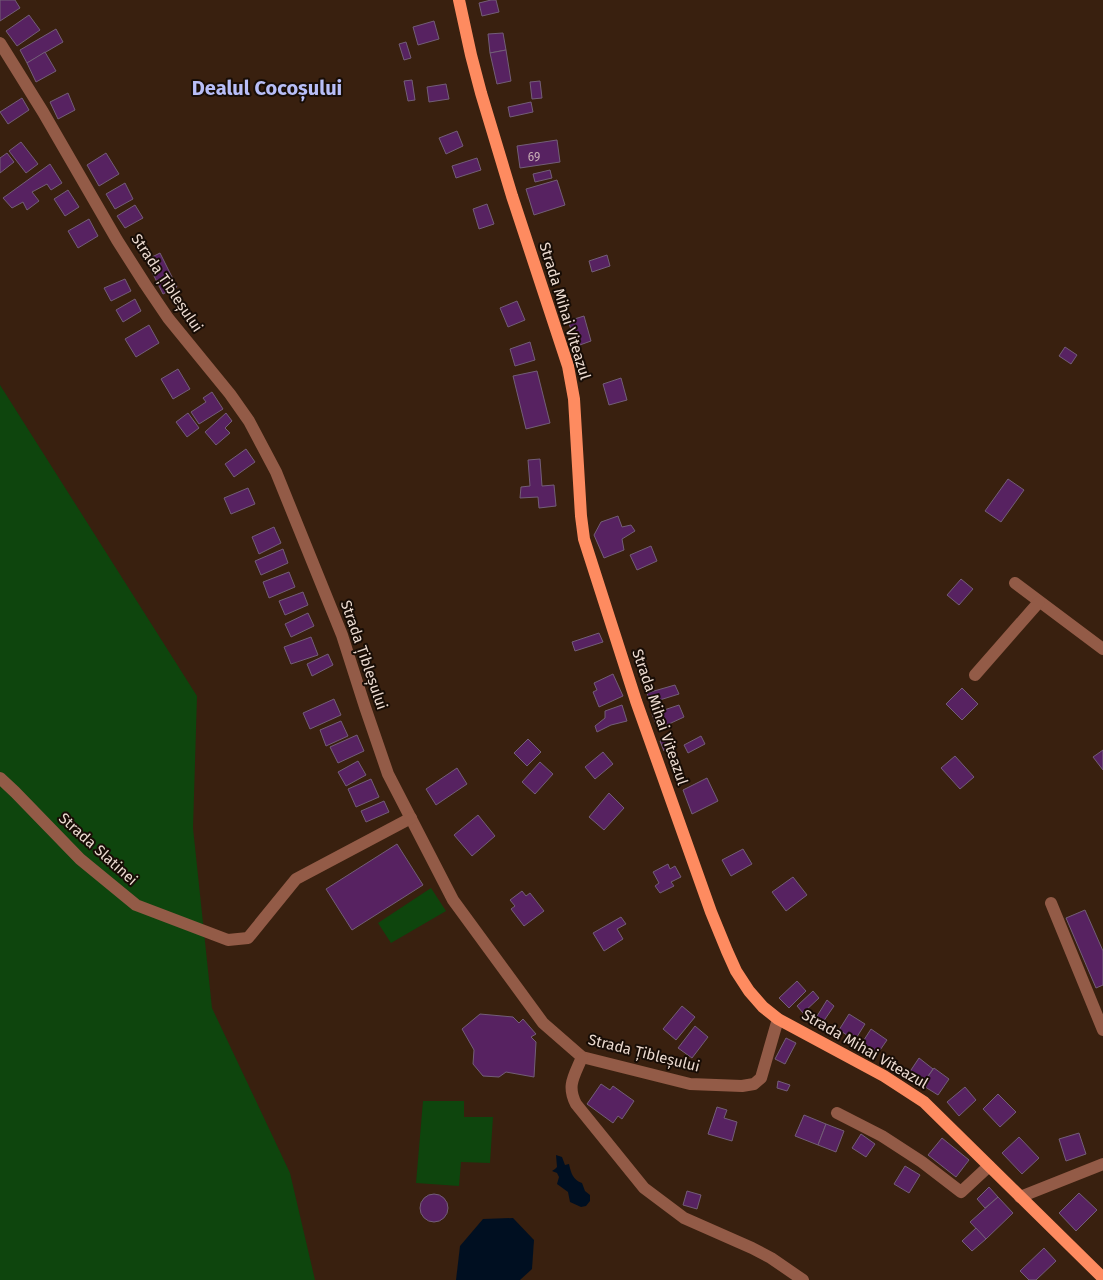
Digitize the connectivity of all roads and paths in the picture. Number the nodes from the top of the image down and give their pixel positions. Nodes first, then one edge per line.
1 (459, 0) edge
2 (0, 43) edge
3 (1015, 584) dead end
4 (1039, 602) junction
5 (1103, 649) edge
6 (975, 675) dead end
7 (0, 778) edge
8 (410, 818) junction
9 (1051, 903) dead end
10 (778, 1019) junction
11 (1103, 1030) edge
12 (582, 1057) junction
13 (837, 1113) dead end
14 (1103, 1164) edge
15 (989, 1166) junction
16 (1020, 1197) junction
17 (1103, 1278) edge
18 (803, 1280) edge

1 - 10 main road, Strada Mihai Viteazul
2 - 8 street, Strada Țibleșului
3 - 4 street
4 - 5 street
4 - 6 street
7 - 8 street, Strada Slatinei
8 - 12 street, Strada Țibleșului
9 - 11 street
10 - 12 street, Strada Țibleșului
10 - 15 main road, Strada Mihai Viteazul
12 - 18 street
13 - 15 street
14 - 16 street
15 - 16 main road, Strada Mihai Viteazul
16 - 17 main road, Strada Mihai Viteazul

